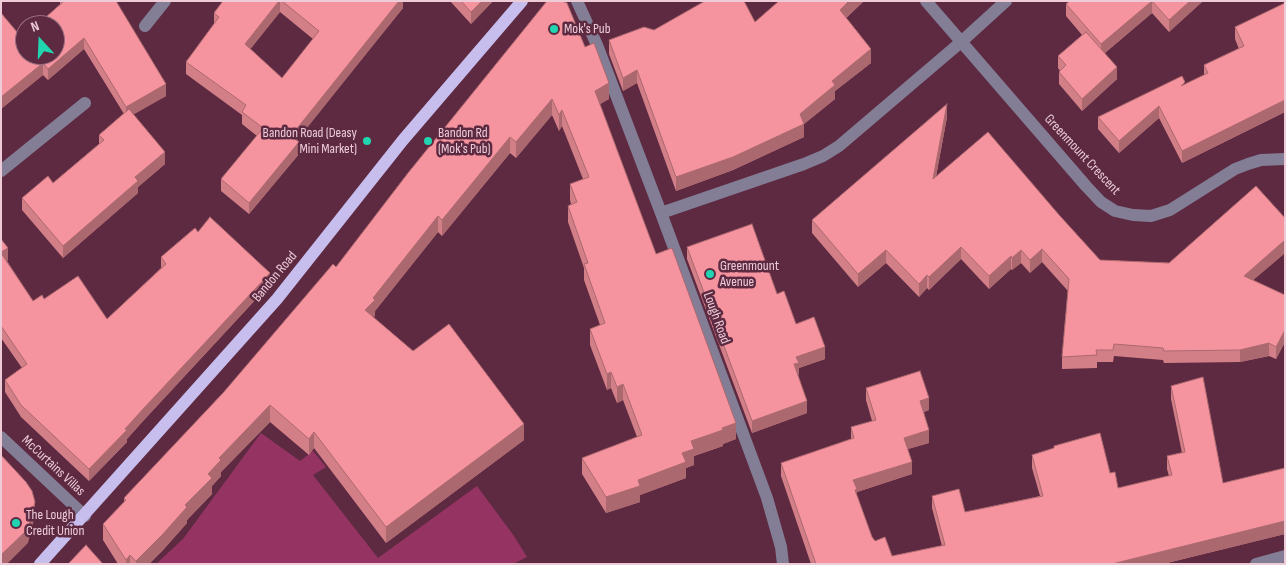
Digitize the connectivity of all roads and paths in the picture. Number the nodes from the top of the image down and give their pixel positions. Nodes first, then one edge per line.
1 (165, 1) edge
2 (522, 1) edge
3 (577, 1) edge
4 (926, 1) edge
5 (1006, 1) edge
6 (144, 26) dead end
7 (961, 42) junction
8 (85, 103) dead end
9 (1285, 159) edge
10 (1, 172) edge
11 (661, 213) junction
12 (1, 437) edge
13 (85, 516) junction
14 (1285, 556) edge
15 (40, 564) edge
16 (783, 564) edge
17 (1256, 564) edge

1 - 6 street
2 - 13 main road, Bandon Road
3 - 11 street, Lough Road
4 - 7 street, Greenmount Crescent
5 - 7 street
7 - 9 street, Greenmount Crescent
7 - 11 street
8 - 10 street
11 - 16 street, Lough Road
12 - 13 street, McCurtains Villas
13 - 15 main road, Bandon Road
14 - 17 street

